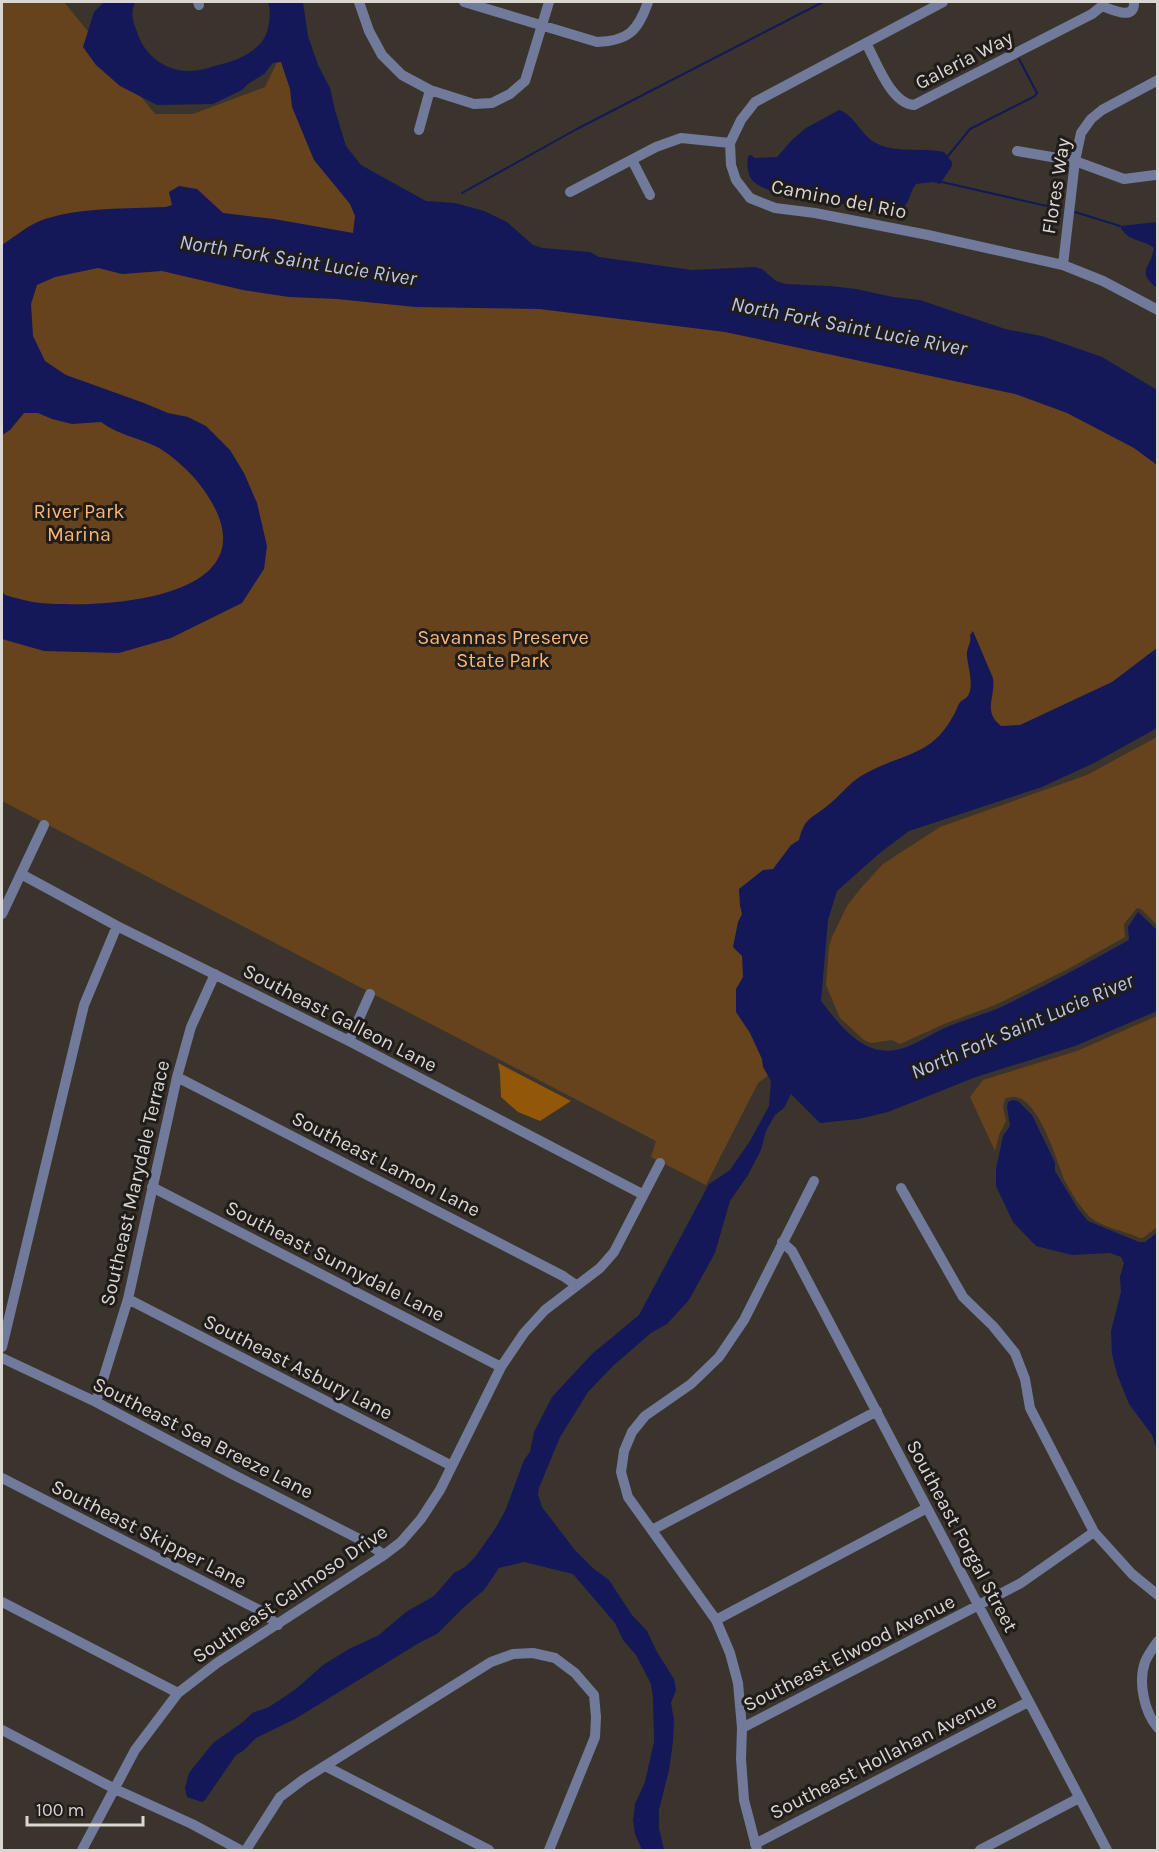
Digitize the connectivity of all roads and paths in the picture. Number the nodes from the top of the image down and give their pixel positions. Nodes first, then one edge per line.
1 (359, 2) edge
2 (464, 2) edge
3 (549, 2) edge
4 (648, 2) edge
5 (943, 2) edge
6 (1134, 2) edge
7 (1102, 4) edge
8 (542, 26) junction
9 (867, 42) junction
10 (1158, 80) edge
11 (430, 90) junction
12 (419, 130) dead end
13 (730, 142) junction
14 (1017, 151) dead end
15 (632, 160) junction
16 (1075, 161) junction
17 (1155, 175) dead end
18 (570, 192) dead end
19 (650, 195) dead end
20 (1063, 266) junction
21 (1158, 310) edge
22 (44, 825) dead end
23 (21, 874) junction
24 (2, 914) edge
25 (117, 926) junction
26 (215, 974) junction
27 (369, 994) dead end
28 (349, 1041) junction
29 (177, 1077) junction
30 (660, 1163) dead end
31 (814, 1181) dead end
32 (152, 1187) junction
33 (901, 1188) dead end
34 (642, 1194) junction
35 (782, 1242) junction
36 (576, 1285) junction
37 (128, 1299) junction
38 (2, 1347) edge
39 (2, 1358) edge
40 (501, 1367) junction
41 (96, 1402) junction
42 (877, 1411) junction
43 (452, 1466) junction
44 (2, 1478) edge
45 (927, 1508) junction
46 (652, 1530) junction
47 (1094, 1532) junction
48 (384, 1555) junction
49 (1158, 1595) edge
50 (2, 1602) edge
51 (978, 1606) junction
52 (716, 1620) junction
53 (278, 1625) junction
54 (1158, 1641) edge
55 (178, 1693) junction
56 (1028, 1702) junction
57 (742, 1728) junction
58 (1158, 1728) edge
59 (2, 1730) edge
60 (327, 1767) junction
61 (115, 1789) junction
62 (1078, 1798) junction
63 (756, 1847) edge
64 (82, 1851) edge
65 (240, 1851) edge
66 (246, 1851) edge
67 (489, 1851) edge
68 (549, 1851) edge
69 (980, 1851) edge
70 (1107, 1851) edge

1 - 11 street
2 - 8 street
3 - 8 street
4 - 8 street
5 - 9 street
6 - 7 street, Galeria Way
7 - 9 street, Galeria Way
8 - 11 street
9 - 13 street
10 - 16 street, Flores Way
11 - 12 street
13 - 15 street
13 - 20 street, Camino del Rio
14 - 16 street
15 - 18 street
15 - 19 street
16 - 17 street
16 - 20 street, Flores Way
20 - 21 street, Camino del Rio
22 - 23 street
23 - 24 street
23 - 25 street, Southeast Galleon Lane
25 - 26 street, Southeast Galleon Lane
25 - 38 street
26 - 28 street, Southeast Galleon Lane
26 - 29 street, Southeast Marydale Terrace
27 - 28 street
28 - 34 street, Southeast Galleon Lane
29 - 32 street, Southeast Marydale Terrace
29 - 36 street, Southeast Lamon Lane
30 - 34 street, Southeast Calmoso Drive
31 - 35 street
32 - 37 street, Southeast Marydale Terrace
32 - 40 street, Southeast Sunnydale Lane
33 - 47 street
34 - 36 street, Southeast Calmoso Drive
35 - 42 street, Southeast Forgal Street
35 - 46 street
36 - 40 street, Southeast Calmoso Drive
37 - 41 street, Southeast Marydale Terrace
37 - 43 street, Southeast Asbury Lane
39 - 41 street, Southeast Sea Breeze Lane
40 - 43 street, Southeast Calmoso Drive
41 - 48 street, Southeast Sea Breeze Lane
42 - 45 street, Southeast Forgal Street
42 - 46 street
43 - 48 street, Southeast Calmoso Drive
44 - 53 street, Southeast Skipper Lane
45 - 51 street, Southeast Forgal Street
45 - 52 street
46 - 52 street
47 - 49 street
47 - 51 street, Southeast Elwood Avenue
48 - 53 street, Southeast Calmoso Drive
50 - 55 street
51 - 56 street, Southeast Forgal Street
51 - 57 street, Southeast Elwood Avenue
52 - 57 street
53 - 55 street, Southeast Calmoso Drive
54 - 58 street
55 - 61 street, Southeast Calmoso Drive
56 - 62 street, Southeast Forgal Street
56 - 63 street, Southeast Hollahan Avenue
57 - 63 street
59 - 61 street
60 - 66 street
60 - 67 street
60 - 68 street
61 - 64 street, Southeast Calmoso Drive
61 - 65 street
62 - 69 street
62 - 70 street, Southeast Forgal Street

